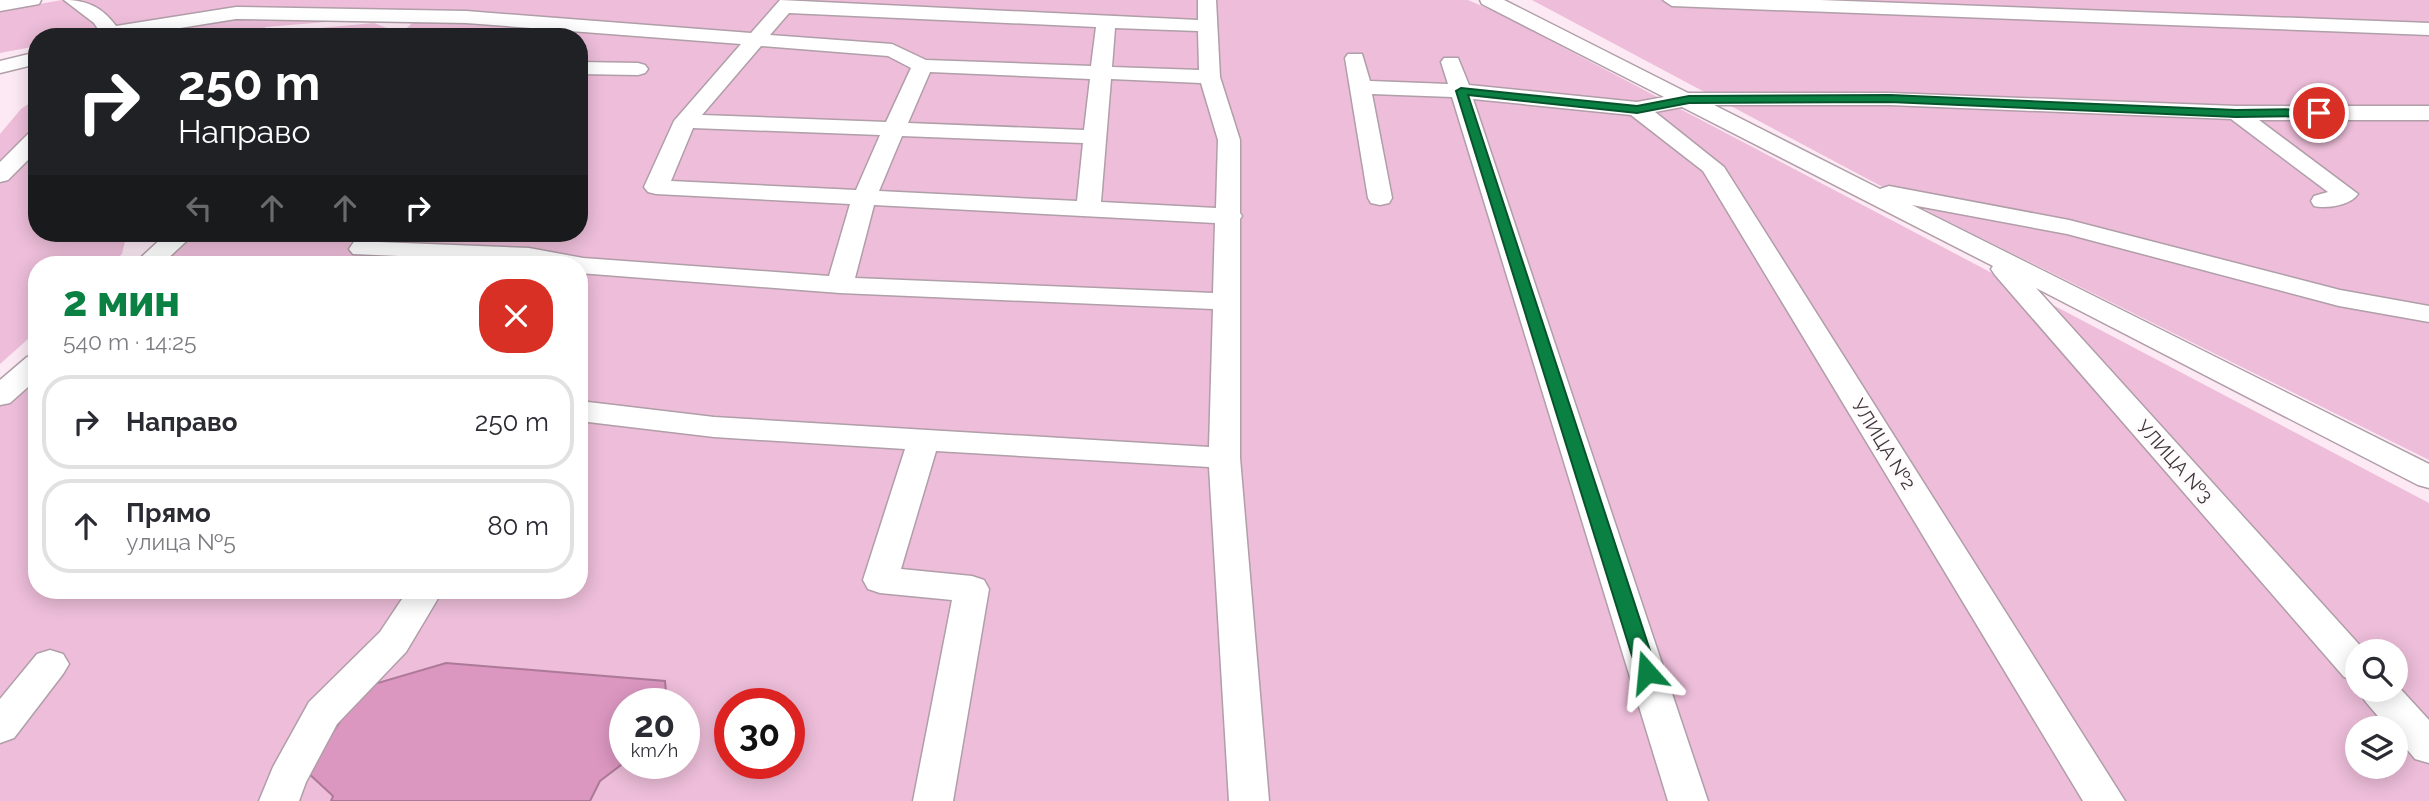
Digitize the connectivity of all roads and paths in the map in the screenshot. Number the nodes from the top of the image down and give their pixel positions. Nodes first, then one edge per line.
1 (32, 0) edge
2 (73, 0) edge
3 (441, 0) edge
4 (1489, 0) edge
5 (1672, 0) edge
6 (788, 4) edge
7 (0, 5) edge
8 (1208, 13) edge
9 (422, 17) junction
10 (1105, 21) junction
11 (105, 28) edge
12 (149, 28) edge
13 (410, 28) edge
14 (516, 28) edge
15 (2429, 29) edge
16 (588, 32) edge
17 (754, 39) junction
18 (1355, 58) dead end
19 (28, 60) edge
20 (1451, 62) dead end
21 (922, 66) junction
22 (0, 67) edge
23 (588, 68) edge
24 (638, 69) dead end
25 (1101, 73) junction
26 (1210, 77) junction
27 (1359, 87) junction
28 (1461, 91) junction
29 (1689, 99) junction
30 (1637, 109) junction
31 (2236, 113) junction
32 (2429, 113) edge
33 (685, 121) junction
34 (895, 131) junction
35 (1095, 137) junction
36 (28, 147) edge
37 (0, 175) edge
38 (1861, 188) junction
39 (864, 198) junction
40 (1380, 198) dead end
41 (2323, 201) dead end
42 (1088, 209) junction
43 (1230, 216) junction
44 (173, 242) edge
45 (366, 242) edge
46 (156, 256) edge
47 (529, 256) edge
48 (1993, 256) junction
49 (588, 265) edge
50 (840, 285) junction
51 (1228, 302) junction
52 (2429, 314) edge
53 (28, 371) edge
54 (0, 396) edge
55 (588, 412) edge
56 (925, 438) junction
57 (1224, 458) junction
58 (2429, 477) edge
59 (420, 599) edge
60 (2345, 653) edge
61 (50, 664) dead end
62 (2389, 702) edge
63 (0, 727) edge
64 (2429, 747) edge
65 (279, 801) edge
66 (933, 801) edge
67 (1249, 801) edge
68 (1688, 801) edge
69 (2105, 801) edge

1 - 7 street
2 - 11 street
3 - 9 street
4 - 29 street
5 - 15 street
6 - 10 street
6 - 17 street
8 - 10 street
8 - 26 street
9 - 12 street
9 - 13 street
9 - 14 street
10 - 25 street
16 - 17 street
17 - 21 street
17 - 33 street
18 - 27 street
19 - 22 street
20 - 28 street
21 - 25 street
21 - 34 street
23 - 24 street
25 - 26 street
25 - 35 street
26 - 43 street
27 - 28 street
27 - 40 street
28 - 30 street
28 - 68 street
29 - 30 street
29 - 31 street
29 - 38 street
30 - 69 street, УЛИЦА №2
31 - 32 street
31 - 41 street
33 - 34 street
33 - 39 street
34 - 35 street
34 - 39 street
35 - 42 street
36 - 37 street
38 - 48 street
38 - 52 street
39 - 42 street
39 - 50 street
42 - 43 street
43 - 51 street
44 - 46 street
45 - 47 street
48 - 58 street
48 - 60 street, УЛИЦА №3
49 - 50 street
50 - 51 street
51 - 57 street
53 - 54 street
55 - 56 street
56 - 57 street
56 - 66 street
57 - 67 street
59 - 65 street
61 - 63 street
62 - 64 street

